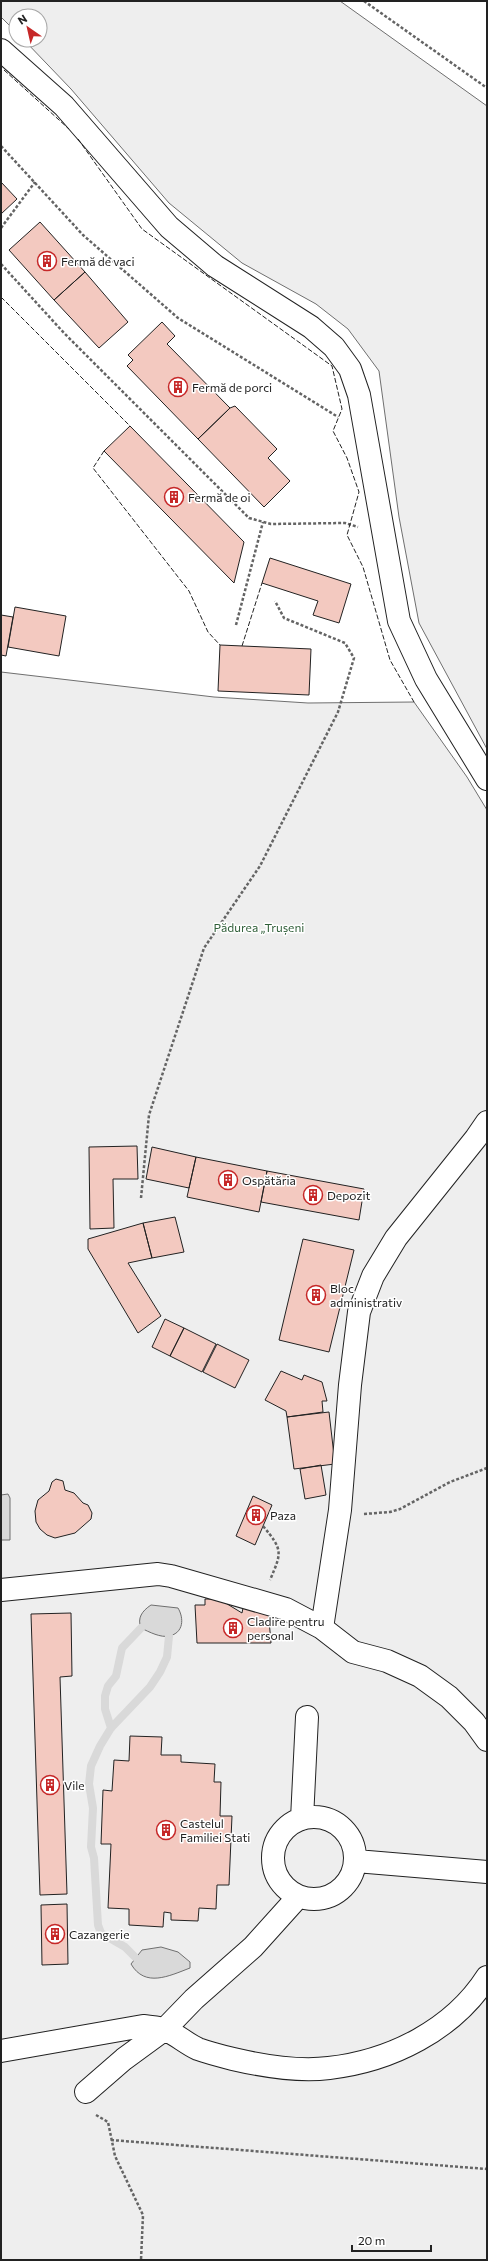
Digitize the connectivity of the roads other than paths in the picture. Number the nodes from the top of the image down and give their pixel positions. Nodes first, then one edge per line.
1 (1, 50) edge
2 (487, 779) edge
3 (487, 1122) edge
4 (1, 1590) edge
5 (322, 1628) junction
6 (307, 1717) dead end
7 (487, 1740) edge
8 (302, 1818) junction
9 (356, 1861) junction
10 (487, 1872) edge
11 (298, 1897) junction
12 (487, 1977) edge
13 (165, 2030) junction
14 (1, 2051) edge
15 (86, 2092) dead end

1 - 2 lane
3 - 5 lane
4 - 5 lane
5 - 7 lane
6 - 8 lane
8 - 9 lane
8 - 11 lane
9 - 10 lane
9 - 11 lane
11 - 13 lane
12 - 13 lane
13 - 14 lane
13 - 15 lane

